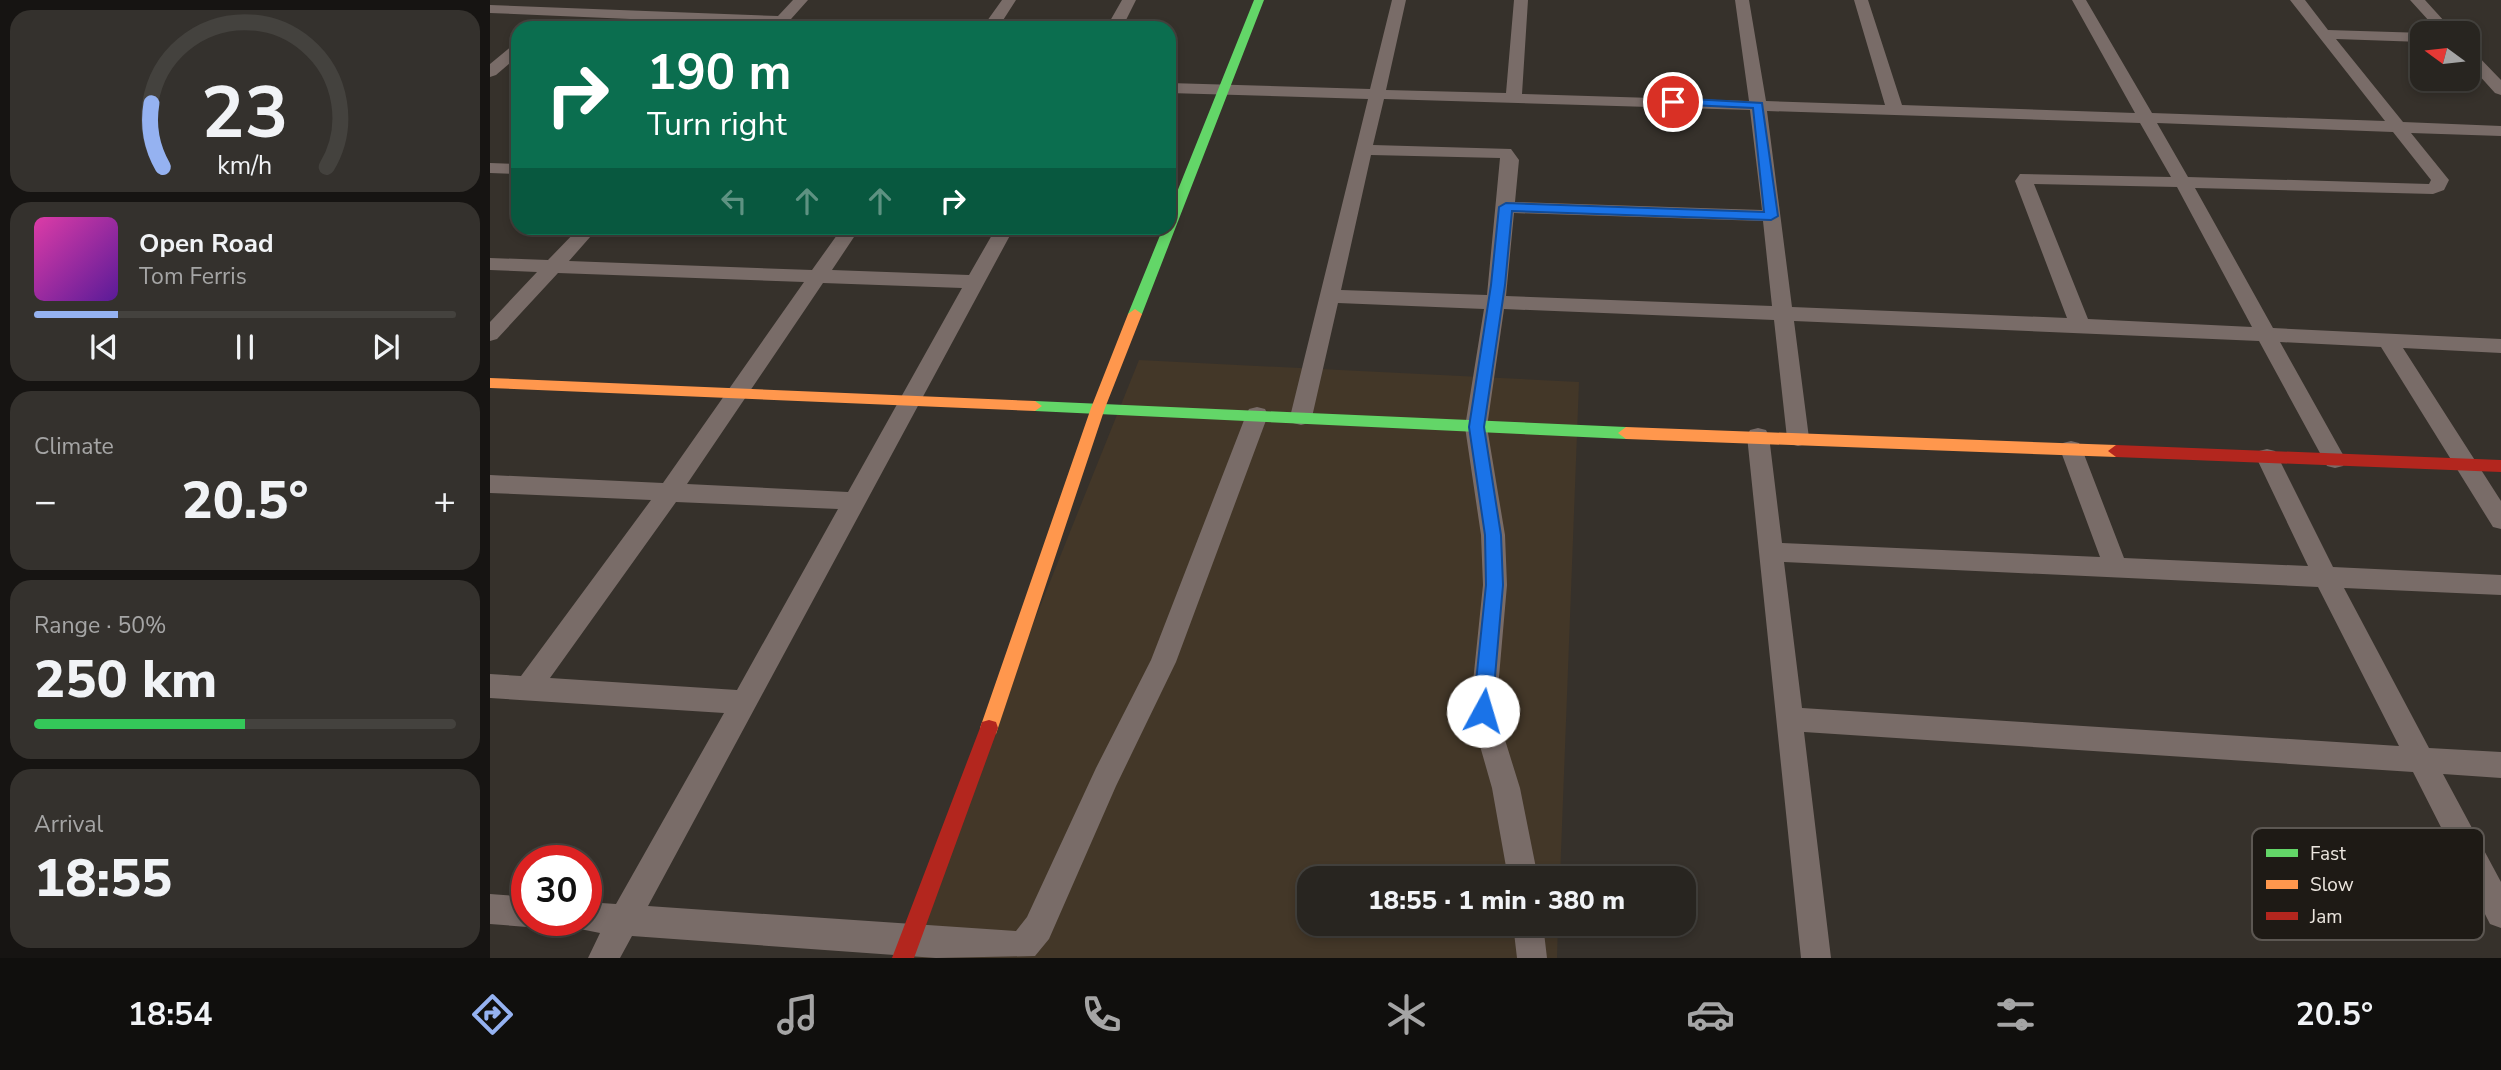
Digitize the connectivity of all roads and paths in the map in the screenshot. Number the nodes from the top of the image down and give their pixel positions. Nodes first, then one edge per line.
1 (574, 0) edge
2 (801, 0) edge
3 (1009, 0) edge
4 (1129, 0) edge
5 (1259, 0) edge
6 (1399, 0) edge
7 (1521, 0) edge
8 (1742, 0) edge
9 (1861, 0) edge
10 (2079, 0) edge
11 (2297, 0) edge
12 (2417, 0) edge
13 (490, 9) edge
14 (561, 12) junction
15 (550, 21) edge
16 (711, 21) edge
17 (782, 21) edge
18 (995, 21) edge
19 (1118, 21) edge
20 (2437, 21) edge
21 (2324, 34) junction
22 (2410, 37) edge
23 (511, 53) edge
24 (494, 66) edge
25 (2480, 67) edge
26 (1176, 88) edge
27 (1224, 90) junction
28 (2501, 90) edge
29 (1376, 96) junction
30 (1514, 98) junction
31 (1758, 105) junction
32 (1895, 109) junction
33 (2146, 118) junction
34 (2400, 127) junction
35 (2501, 131) edge
36 (1364, 150) junction
37 (490, 168) edge
38 (511, 169) edge
39 (2183, 183) junction
40 (1506, 207) junction
41 (1176, 211) edge
42 (1771, 216) junction
43 (582, 235) edge
44 (846, 235) edge
45 (1001, 235) edge
46 (1167, 235) edge
47 (490, 264) edge
48 (553, 265) junction
49 (819, 275) junction
50 (975, 282) junction
51 (1329, 296) junction
52 (1495, 304) junction
53 (1783, 314) junction
54 (2080, 325) junction
55 (490, 334) edge
56 (2268, 335) junction
57 (2388, 341) junction
58 (2501, 346) edge
59 (490, 383) edge
60 (738, 394) junction
61 (909, 401) junction
62 (1098, 408) junction
63 (1257, 415) junction
64 (1301, 417) junction
65 (1476, 427) junction
66 (1758, 436) junction
67 (1798, 438) junction
68 (2071, 449) junction
69 (2267, 457) junction
70 (2335, 460) junction
71 (2466, 465) junction
72 (2501, 466) edge
73 (490, 484) edge
74 (670, 493) junction
75 (855, 501) junction
76 (2501, 520) edge
77 (1770, 552) junction
78 (2116, 568) junction
79 (2326, 578) junction
80 (2501, 585) edge
81 (490, 685) edge
82 (528, 687) junction
83 (743, 702) junction
84 (1788, 719) junction
85 (2421, 762) junction
86 (2501, 765) edge
87 (2456, 828) edge
88 (1521, 866) edge
89 (2484, 881) edge
90 (490, 909) edge
91 (511, 911) edge
92 (2501, 913) edge
93 (602, 918) edge
94 (623, 920) junction
95 (1529, 936) edge
96 (906, 948) edge
97 (603, 958) edge
98 (1532, 958) edge
99 (1816, 958) edge

1 - 14 street
2 - 17 street
3 - 18 street
4 - 19 street
5 - 27 street
6 - 29 street
7 - 30 street
8 - 31 street
9 - 32 street
10 - 33 street
11 - 21 street
12 - 20 street
13 - 14 street
14 - 15 street
14 - 16 street
21 - 22 street
21 - 34 street
23 - 24 street
25 - 28 street
26 - 27 street
27 - 29 street
27 - 41 street
29 - 30 street
29 - 36 street
30 - 31 street
31 - 32 street
31 - 42 street
32 - 33 street
33 - 34 street
33 - 39 street
34 - 35 street
34 - 39 street
36 - 40 street
36 - 51 street
37 - 38 street
39 - 54 street
39 - 56 street
40 - 42 street
40 - 52 street
42 - 53 street
43 - 48 street
44 - 49 street
45 - 50 street
46 - 62 street
47 - 48 street
48 - 49 street
48 - 55 street
49 - 50 street
49 - 60 street
50 - 61 street
51 - 52 street
51 - 64 street
52 - 53 street
52 - 65 street
53 - 54 street
53 - 67 street
54 - 56 street
56 - 57 street
56 - 70 street
57 - 58 street
57 - 71 street
59 - 60 street
60 - 61 street
60 - 74 street
61 - 62 street
61 - 75 street
62 - 63 street
62 - 96 street
63 - 64 street
63 - 96 street
64 - 65 street
65 - 66 street
65 - 88 street
66 - 67 street
66 - 77 street
67 - 68 street
68 - 69 street
68 - 78 street
69 - 70 street
69 - 79 street
70 - 71 street
71 - 72 street
71 - 76 street
73 - 74 street
74 - 75 street
74 - 82 street
75 - 83 street
77 - 78 street
77 - 84 street
78 - 79 street
79 - 80 street
79 - 85 street
81 - 82 street
82 - 83 street
83 - 94 street
84 - 85 street
84 - 99 street
85 - 86 street
85 - 87 street
89 - 92 street
90 - 91 street
93 - 94 street
94 - 96 street
94 - 97 street
95 - 98 street

